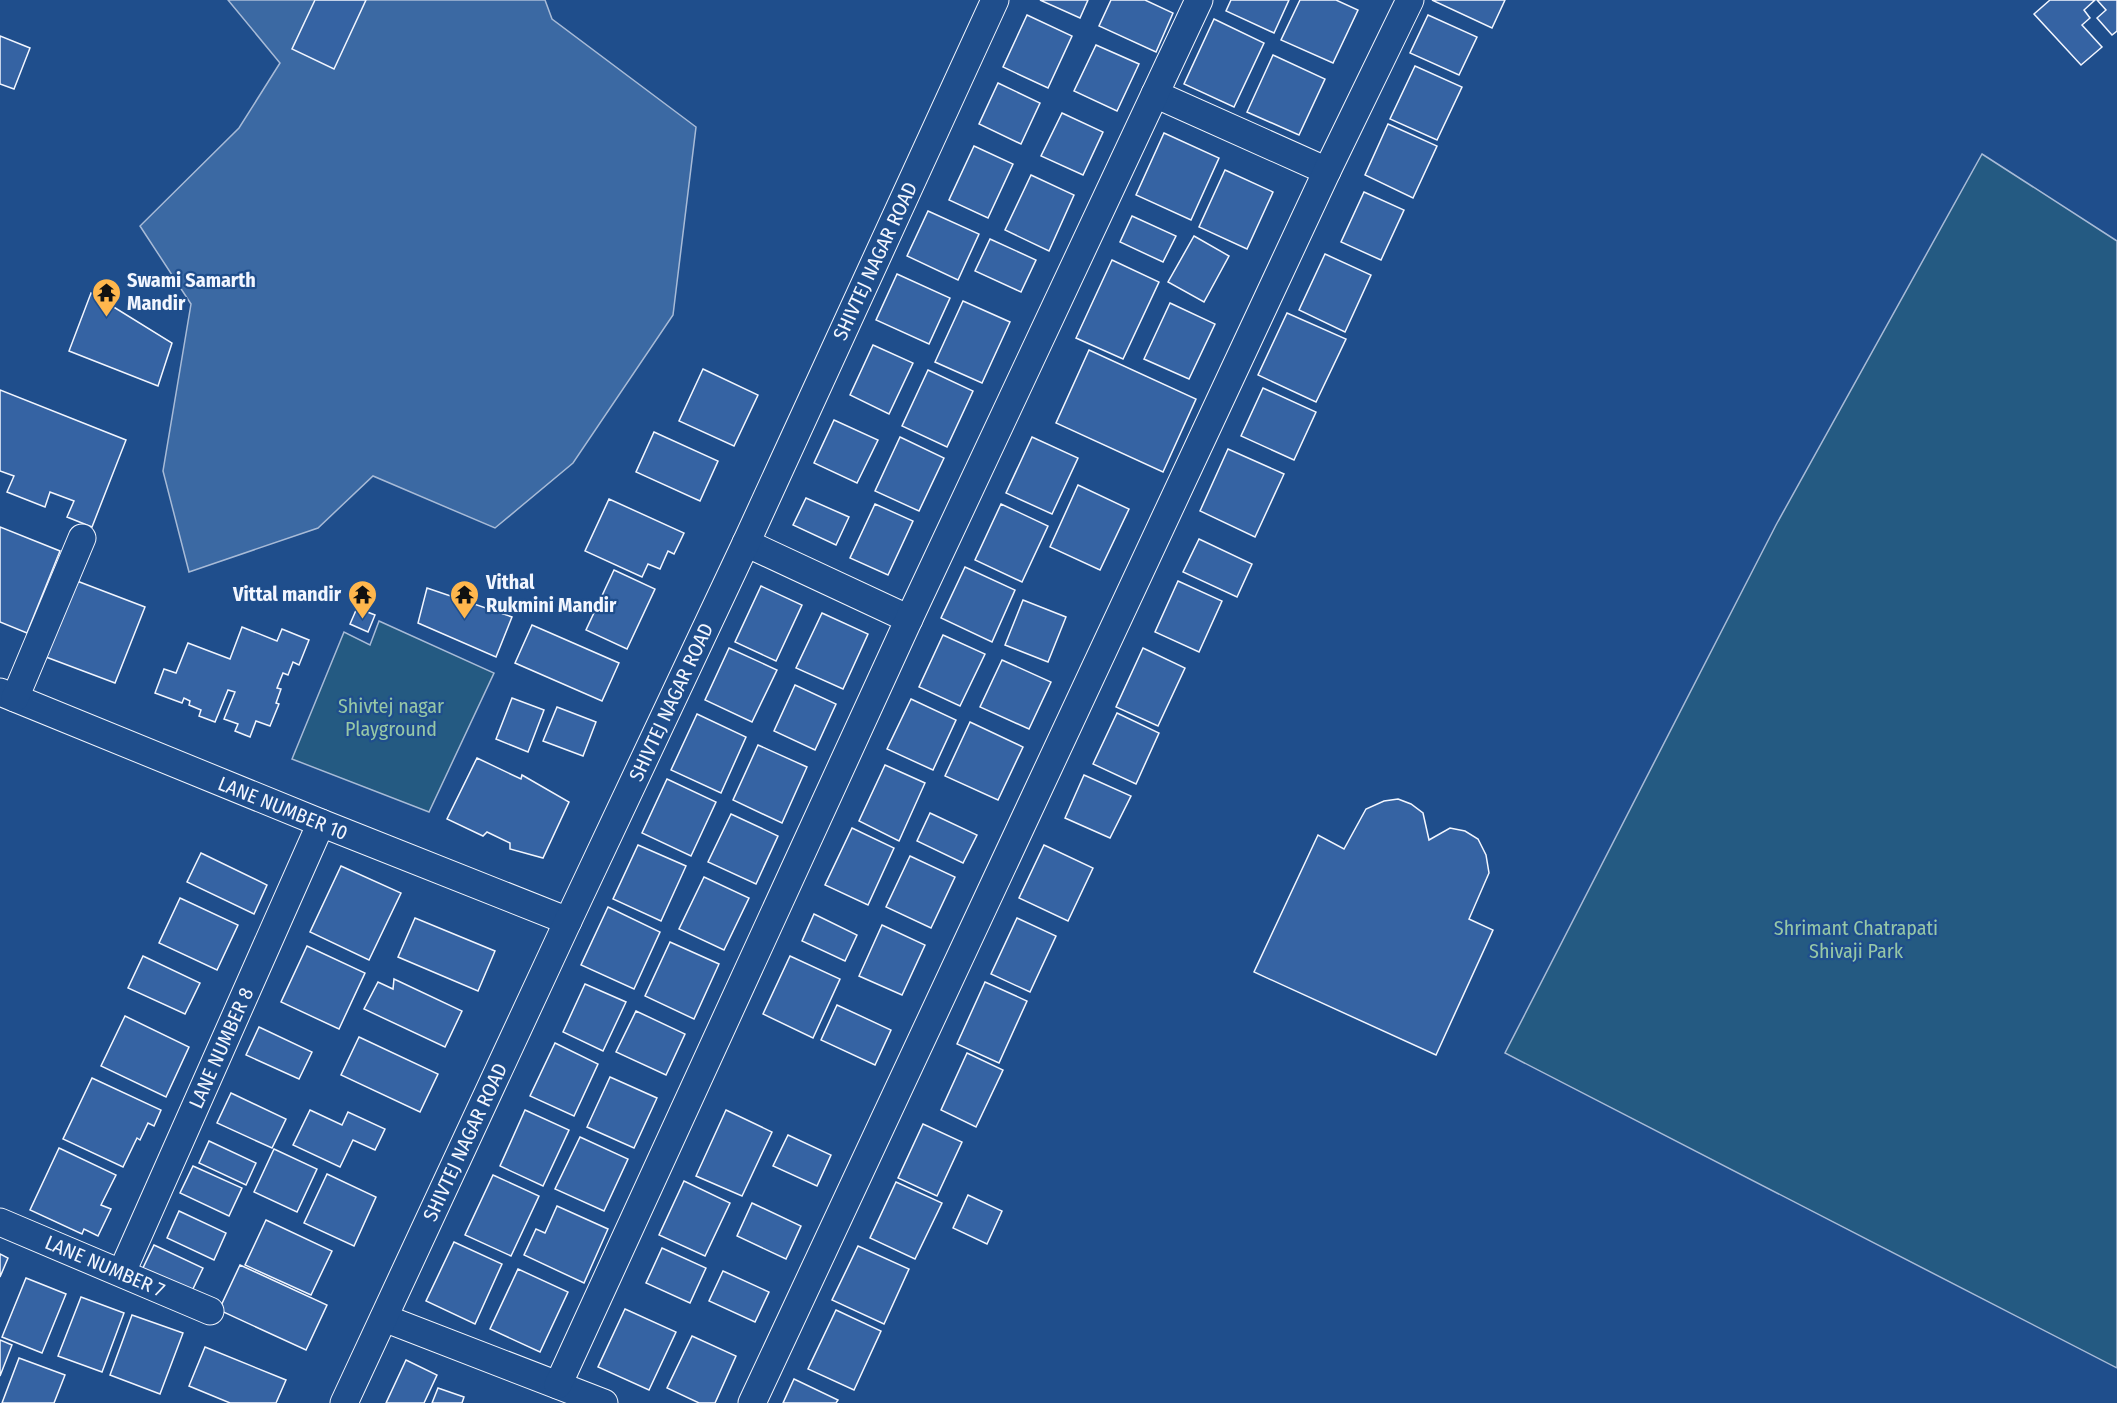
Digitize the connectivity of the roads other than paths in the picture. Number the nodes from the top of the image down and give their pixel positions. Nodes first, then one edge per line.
1 (995, 0) edge
2 (1199, 0) edge
3 (1410, 0) edge
4 (1155, 94) junction
5 (1327, 171) junction
6 (82, 538) dead end
7 (746, 543) junction
8 (909, 619) junction
9 (8, 695) edge
10 (321, 823) junction
11 (568, 921) junction
12 (0, 1222) edge
13 (122, 1272) junction
14 (210, 1311) dead end
15 (384, 1318) junction
16 (558, 1385) junction
17 (344, 1403) edge
18 (604, 1403) edge
19 (752, 1403) edge

1 - 7 street, SHIVTEJ NAGAR ROAD
2 - 4 street
3 - 5 street
4 - 5 street
4 - 8 street
5 - 19 street
6 - 9 street
7 - 8 street
7 - 11 street, SHIVTEJ NAGAR ROAD
8 - 16 street
9 - 10 street, LANE NUMBER 10
10 - 11 street, LANE NUMBER 10
10 - 13 street, LANE NUMBER 8
11 - 15 street, SHIVTEJ NAGAR ROAD
12 - 13 street, LANE NUMBER 7
13 - 14 street, LANE NUMBER 7
15 - 16 street
15 - 17 street, SHIVTEJ NAGAR ROAD
16 - 18 street

